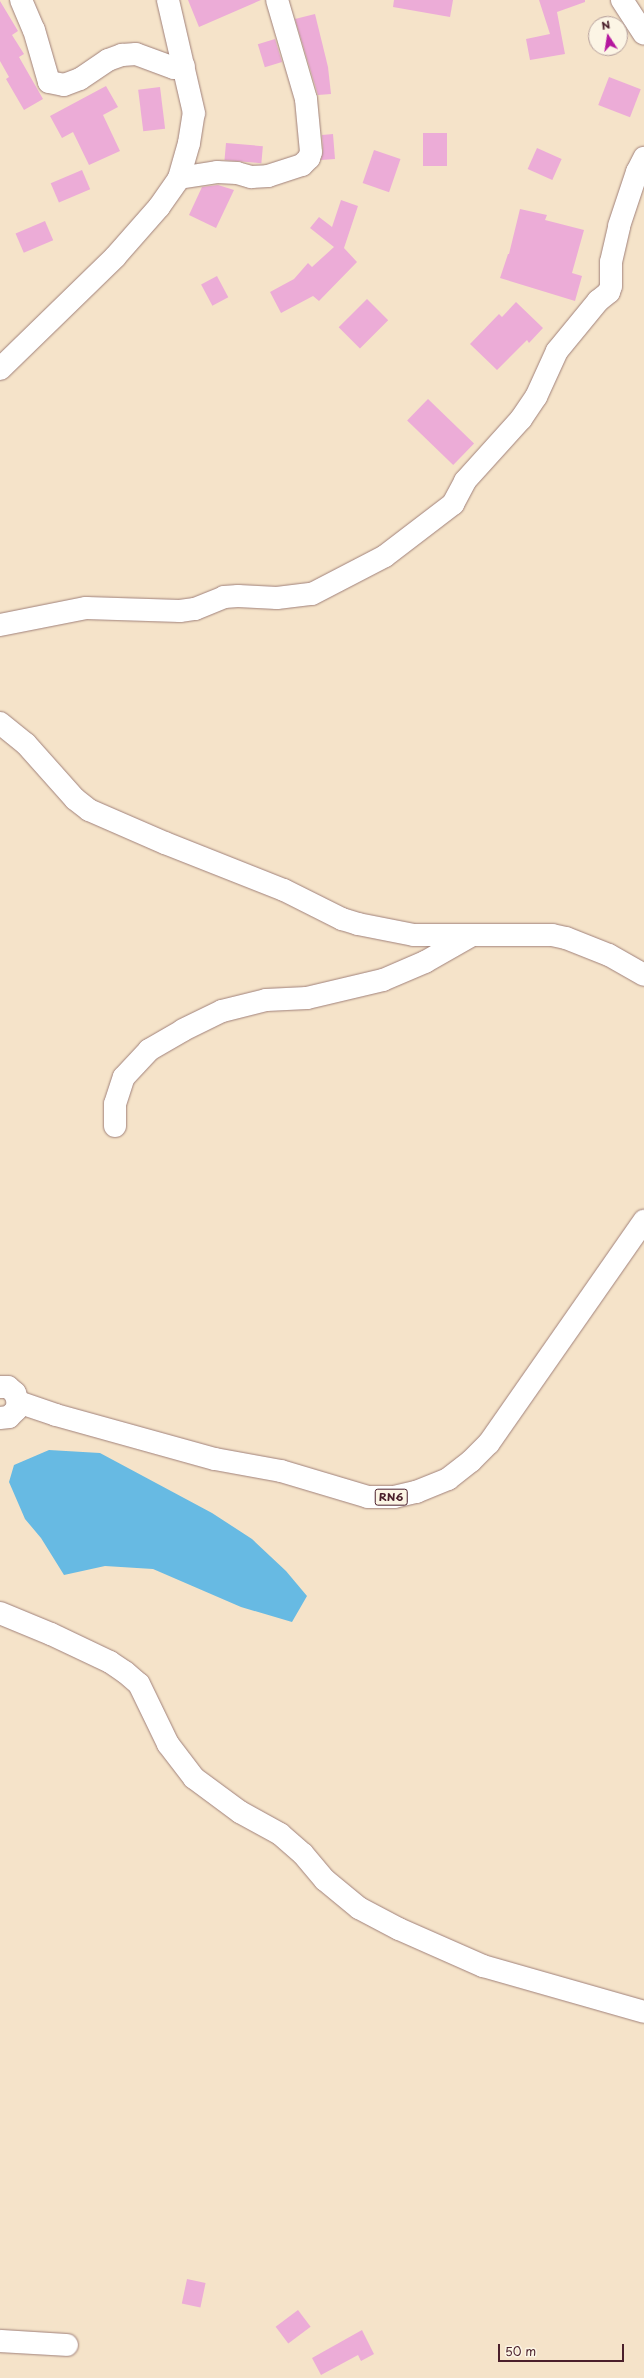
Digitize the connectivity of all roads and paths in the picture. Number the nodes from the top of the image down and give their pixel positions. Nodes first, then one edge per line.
1 (21, 0) edge
2 (168, 0) edge
3 (277, 0) edge
4 (622, 0) edge
5 (644, 34) edge
6 (184, 66) junction
7 (644, 158) edge
8 (179, 178) junction
9 (0, 369) edge
10 (0, 625) edge
11 (0, 723) edge
12 (471, 936) junction
13 (644, 975) edge
14 (115, 1126) dead end
15 (644, 1221) edge
16 (0, 1387) edge
17 (18, 1402) junction
18 (0, 1418) edge
19 (0, 1612) edge
20 (644, 2012) edge
21 (0, 2341) edge
22 (67, 2345) dead end

1 - 6 main road
2 - 6 main road
3 - 8 main road
4 - 5 main road
6 - 8 main road
7 - 10 main road
8 - 9 main road
11 - 12 main road
12 - 13 main road
12 - 14 main road
15 - 17 main road, RN6
16 - 17 main road
17 - 18 main road
19 - 20 main road
21 - 22 main road

